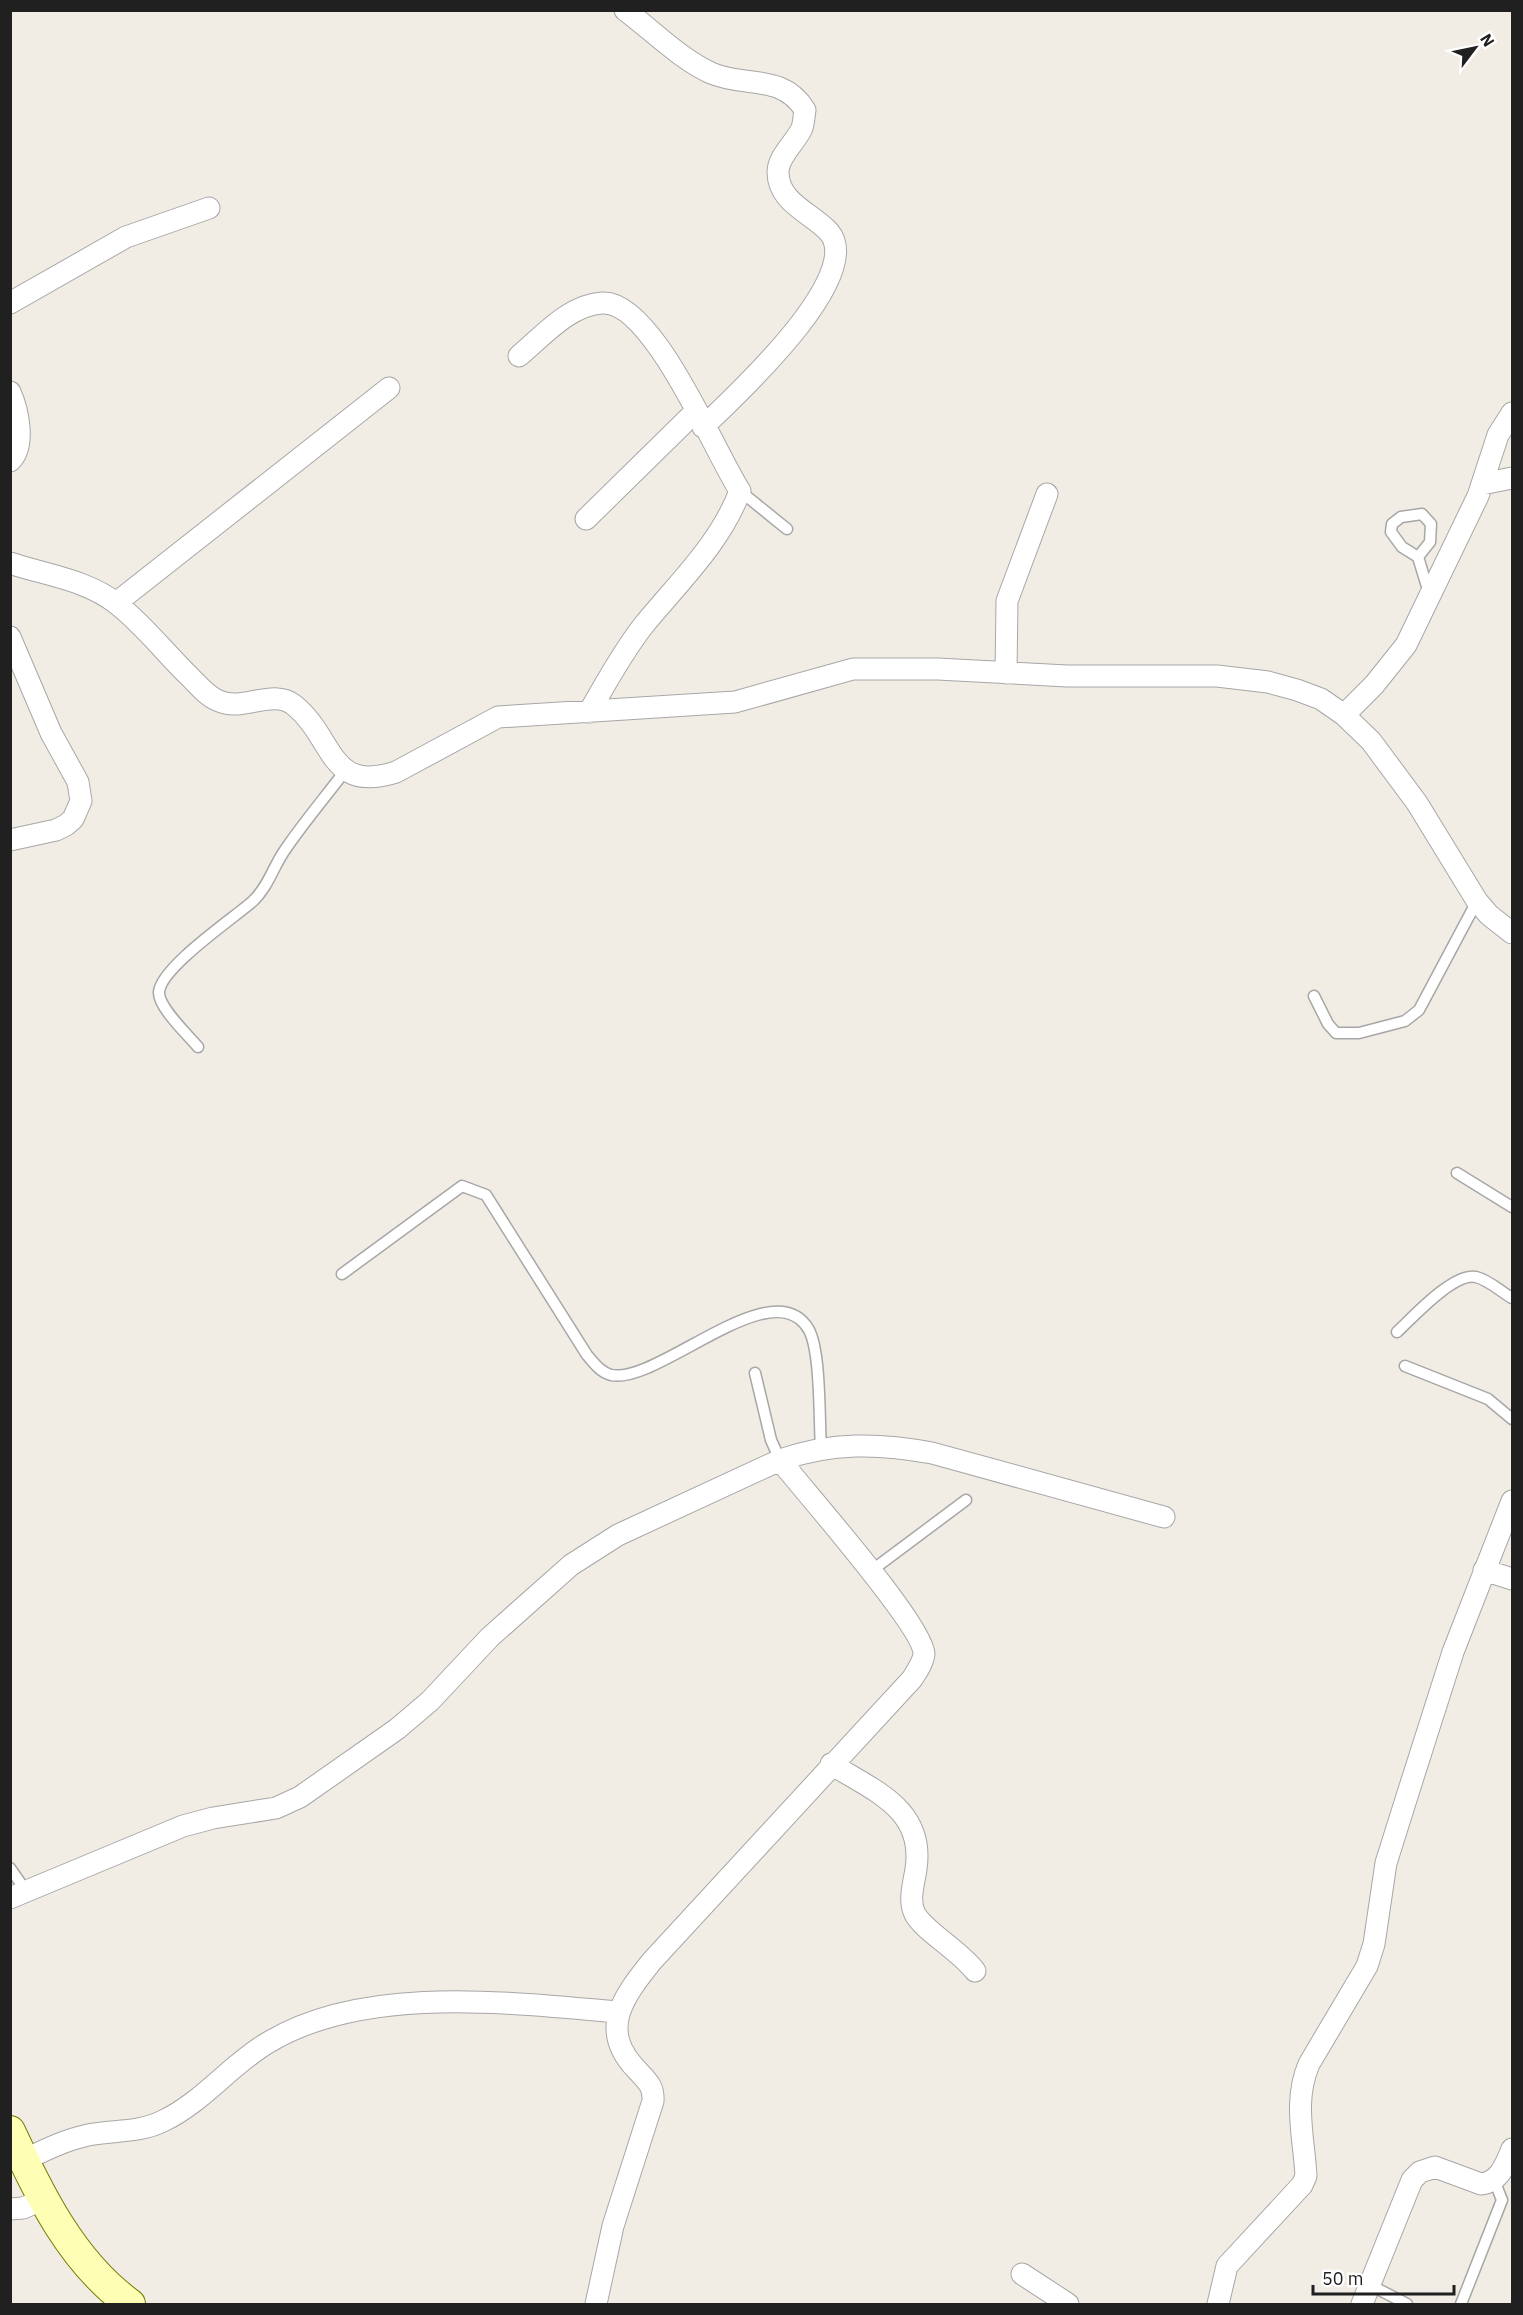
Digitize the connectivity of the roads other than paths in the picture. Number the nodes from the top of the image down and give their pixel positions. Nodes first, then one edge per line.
1 (625, 10) edge
2 (650, 18) edge
3 (209, 208) dead end
4 (10, 303) edge
5 (519, 356) dead end
6 (389, 388) dead end
7 (10, 392) edge
8 (1512, 413) edge
9 (699, 419) junction
10 (10, 461) edge
11 (1512, 478) edge
12 (1482, 484) junction
13 (740, 491) junction
14 (1047, 494) dead end
15 (586, 519) dead end
16 (787, 529) dead end
17 (1418, 557) dead end
18 (10, 563) edge
19 (1430, 596) junction
20 (116, 603) junction
21 (10, 638) edge
22 (1006, 673) junction
23 (589, 712) junction
24 (1344, 715) junction
25 (345, 771) junction
26 (10, 840) edge
27 (1477, 901) junction
28 (1512, 933) edge
29 (1314, 996) dead end
30 (198, 1047) dead end
31 (1457, 1173) dead end
32 (1512, 1207) edge
33 (342, 1274) dead end
34 (1512, 1298) edge
35 (1397, 1332) dead end
36 (1405, 1366) dead end
37 (755, 1373) dead end
38 (1512, 1419) edge
39 (821, 1448) junction
40 (780, 1460) junction
41 (966, 1500) dead end
42 (1512, 1501) edge
43 (1164, 1517) dead end
44 (1485, 1570) junction
45 (871, 1571) junction
46 (1512, 1579) edge
47 (831, 1764) junction
48 (10, 1868) edge
49 (18, 1895) edge
50 (975, 1971) dead end
51 (618, 2012) junction
52 (10, 2131) edge
53 (1512, 2149) edge
54 (24, 2160) junction
55 (1494, 2180) junction
56 (44, 2199) junction
57 (10, 2209) edge
58 (1022, 2274) dead end
59 (1366, 2295) edge
60 (130, 2304) edge
61 (596, 2304) edge
62 (1068, 2304) edge
63 (1218, 2304) edge
64 (1407, 2304) edge
65 (1461, 2304) edge

1 - 2 street
2 - 9 street
3 - 4 street
5 - 9 street
6 - 20 street
7 - 10 street
8 - 12 street
9 - 13 street
9 - 15 street
11 - 12 street
12 - 19 street
13 - 16 lane
13 - 23 street
14 - 22 street
17 - 19 lane
18 - 20 street
19 - 24 street
20 - 25 street
21 - 26 street
22 - 23 street
22 - 24 street
23 - 25 street
24 - 27 street
25 - 30 lane
27 - 28 street
27 - 29 lane
31 - 32 lane
33 - 39 lane
34 - 35 lane
36 - 38 lane
37 - 40 lane
39 - 40 street
39 - 43 street
40 - 45 street
40 - 49 street
41 - 45 lane
42 - 44 street
44 - 46 street
44 - 63 street
45 - 47 street
47 - 50 street
47 - 51 street
48 - 49 lane
51 - 54 street
51 - 61 street
52 - 54 main road
53 - 55 street
54 - 56 main road
55 - 59 street
55 - 65 lane
56 - 57 street
56 - 60 main road
58 - 62 street
59 - 64 lane

